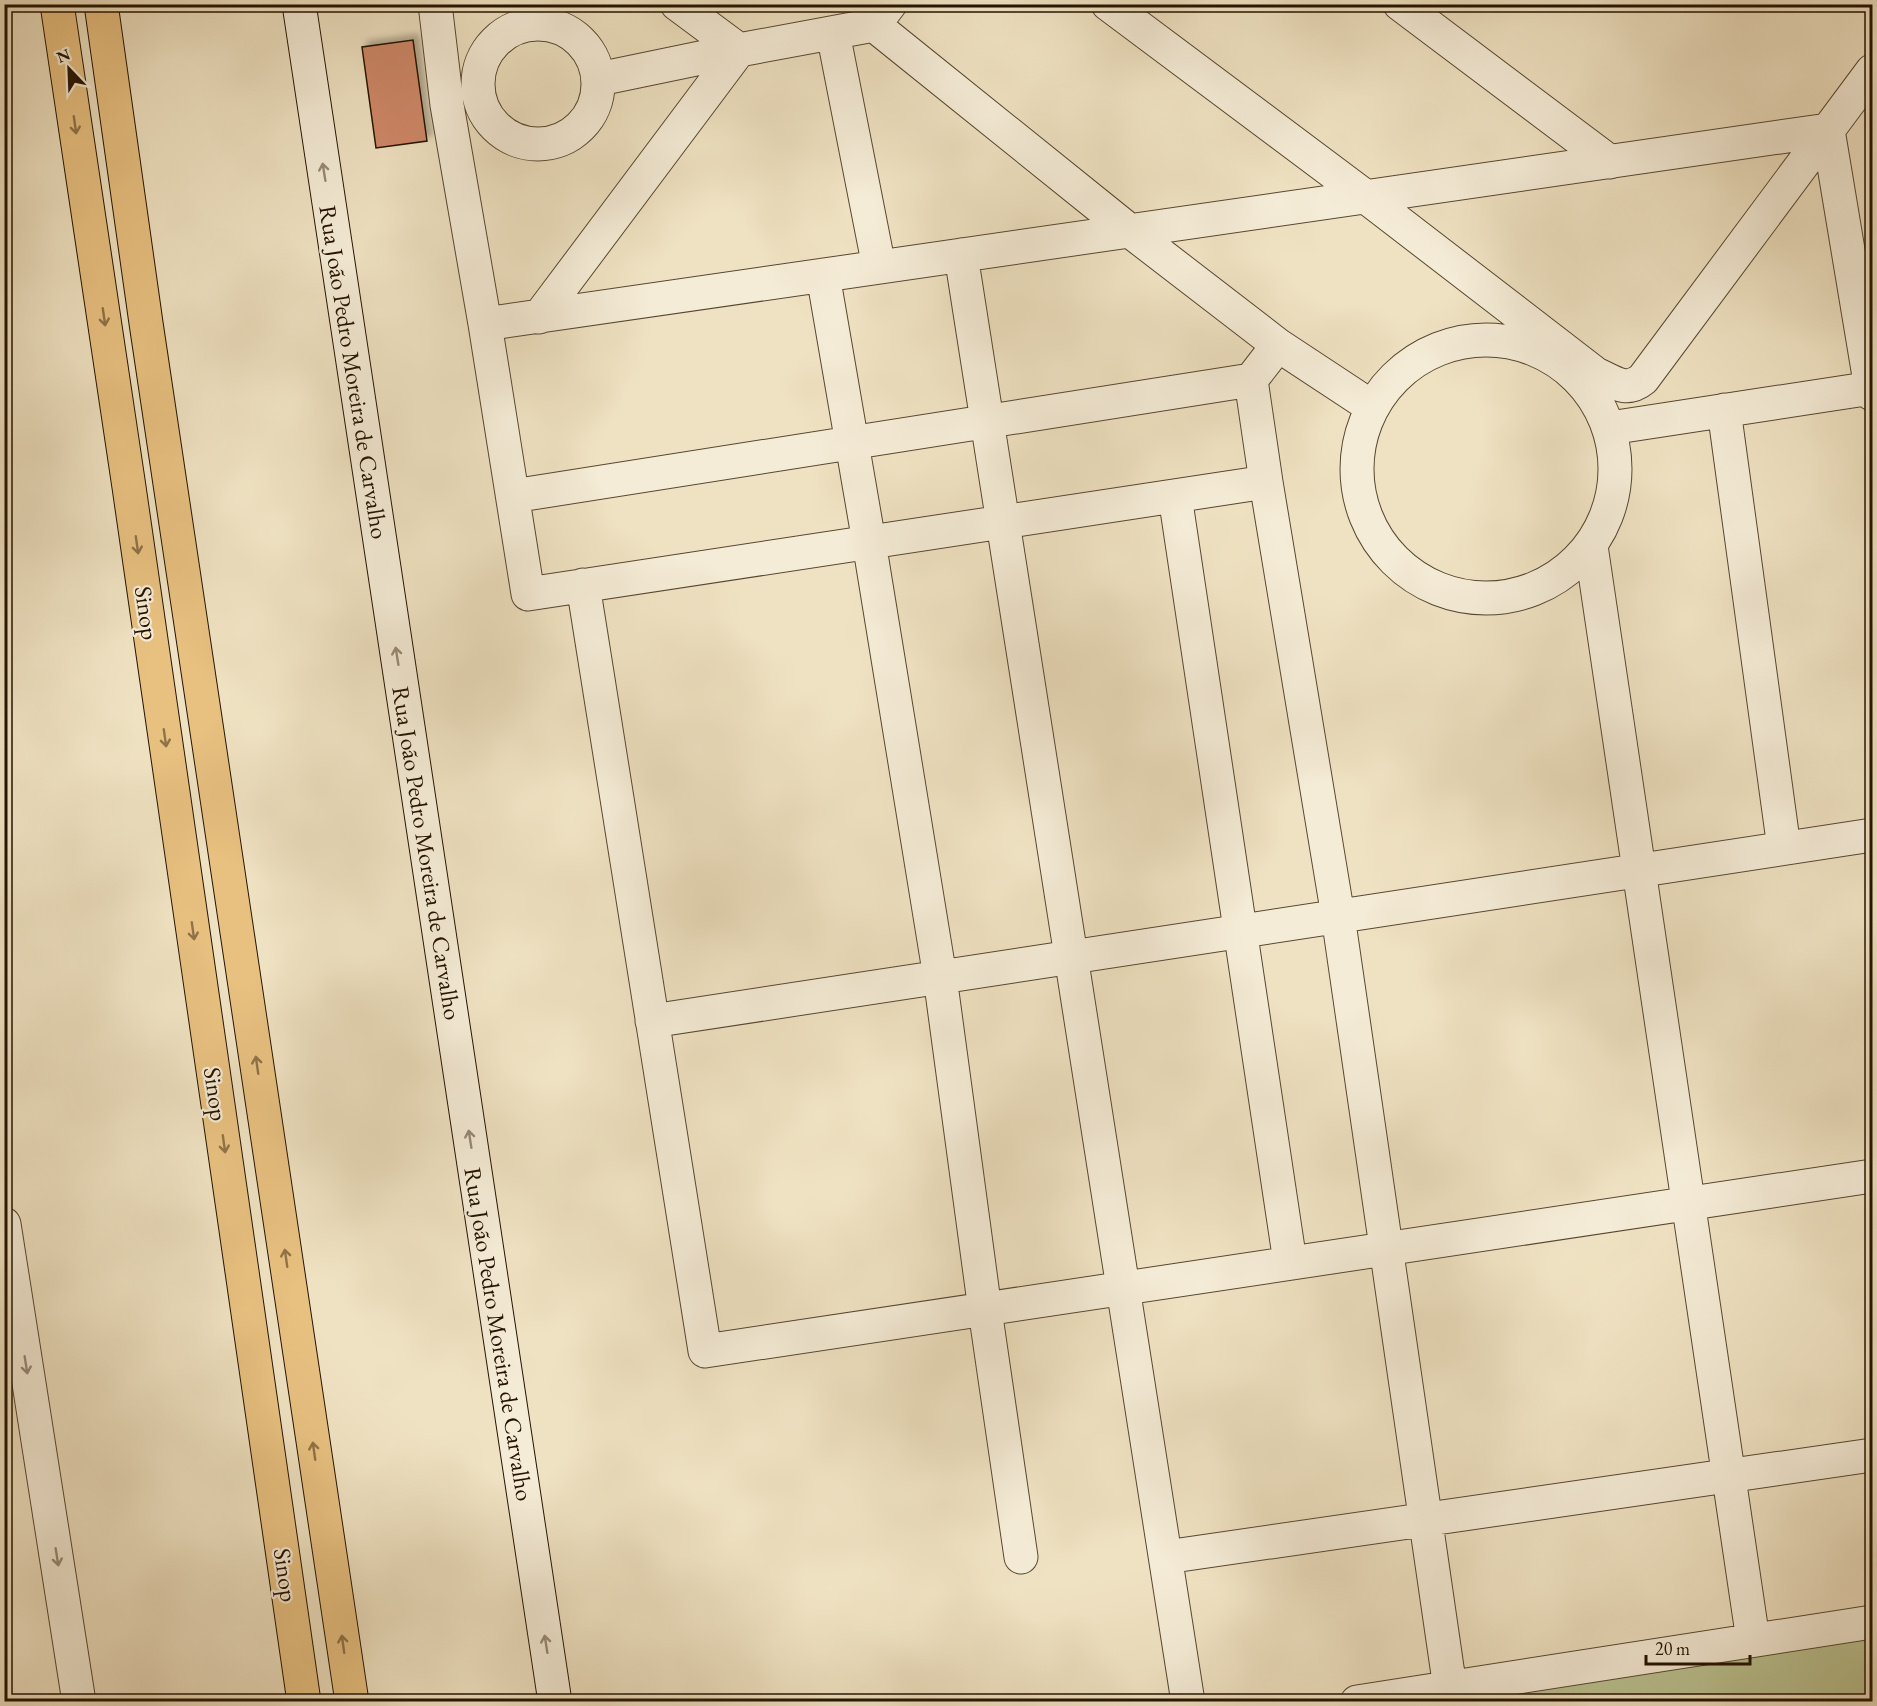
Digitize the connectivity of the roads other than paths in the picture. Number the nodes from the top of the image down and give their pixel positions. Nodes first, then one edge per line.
1 (57, 4) edge
2 (101, 4) edge
3 (299, 4) edge
4 (435, 4) edge
5 (677, 4) edge
6 (1108, 4) edge
7 (1400, 4) edge
8 (882, 15) edge
9 (833, 33) junction
10 (739, 50) junction
11 (1872, 70) edge
12 (599, 79) dead end
13 (1828, 130) junction
14 (1610, 162) junction
15 (1366, 197) junction
16 (1130, 231) junction
17 (961, 255) junction
18 (879, 267) junction
19 (823, 275) junction
20 (539, 316) junction
21 (485, 324) junction
22 (1278, 345) junction
23 (1251, 380) junction
24 (1872, 390) edge
25 (1372, 406) junction
26 (1724, 410) junction
27 (988, 421) junction
28 (1610, 428) junction
29 (851, 442) junction
30 (1266, 482) junction
31 (513, 496) junction
32 (1174, 496) junction
33 (1004, 522) junction
34 (869, 542) junction
35 (1591, 546) junction
36 (583, 585) junction
37 (1872, 835) edge
38 (1784, 848) junction
39 (1639, 871) junction
40 (1338, 916) junction
41 (1240, 931) junction
42 (1073, 957) junction
43 (940, 977) junction
44 (652, 1021) junction
45 (1872, 1176) edge
46 (1689, 1204) junction
47 (4, 1224) edge
48 (1386, 1250) junction
49 (1290, 1262) junction
50 (1125, 1289) junction
51 (985, 1310) junction
52 (1872, 1455) edge
53 (1729, 1476) junction
54 (1426, 1520) junction
55 (1021, 1557) dead end
56 (1167, 1557) junction
57 (1872, 1622) edge
58 (1754, 1640) junction
59 (1451, 1694) edge
60 (79, 1701) edge
61 (304, 1701) edge
62 (352, 1701) edge
63 (555, 1701) edge
64 (1188, 1701) edge
65 (1357, 1701) edge

1 -> 61 highway, Sinop
62 -> 2 highway
63 -> 3 street, Rua João Pedro Moreira de Carvalho
4 - 21 street
5 - 10 street
6 - 15 street
7 - 14 street
8 - 9 street
8 - 16 street
9 - 10 street
9 - 18 street
10 - 12 street
10 - 20 street
11 - 13 street
13 - 14 street
13 - 15 street
13 - 24 street
14 - 15 street
15 - 16 street
16 - 17 street
16 - 22 street
17 - 18 street
17 - 27 street
18 - 19 street
19 - 20 street
19 - 29 street
20 - 21 street
21 - 31 street
22 - 23 street
22 - 25 street
23 - 27 street
23 - 30 street
24 - 26 street
25 - 28 street
25 - 35 street
26 - 28 street
26 - 38 street
27 - 29 street
27 - 33 street
28 - 35 street
29 - 31 street
29 - 34 street
30 - 32 street
30 - 40 street
31 - 36 street
32 - 33 street
32 - 41 street
33 - 34 street
33 - 42 street
34 - 36 street
34 - 43 street
35 - 39 street
36 - 44 street
37 - 38 street
38 - 39 street
39 - 40 street
39 - 46 street
40 - 41 street
40 - 48 street
41 - 42 street
41 - 49 street
42 - 43 street
42 - 50 street
43 - 44 street
43 - 51 street
44 - 51 street
45 - 46 street
46 - 48 street
46 - 53 street
47 -> 60 street
48 - 49 street
48 - 54 street
49 - 50 street
50 - 51 street
50 - 56 street
51 - 55 street
52 - 53 street
53 - 54 street
53 - 58 street
54 - 56 street
54 - 59 street
56 - 64 street
57 - 58 street
58 - 59 street
59 - 65 street

